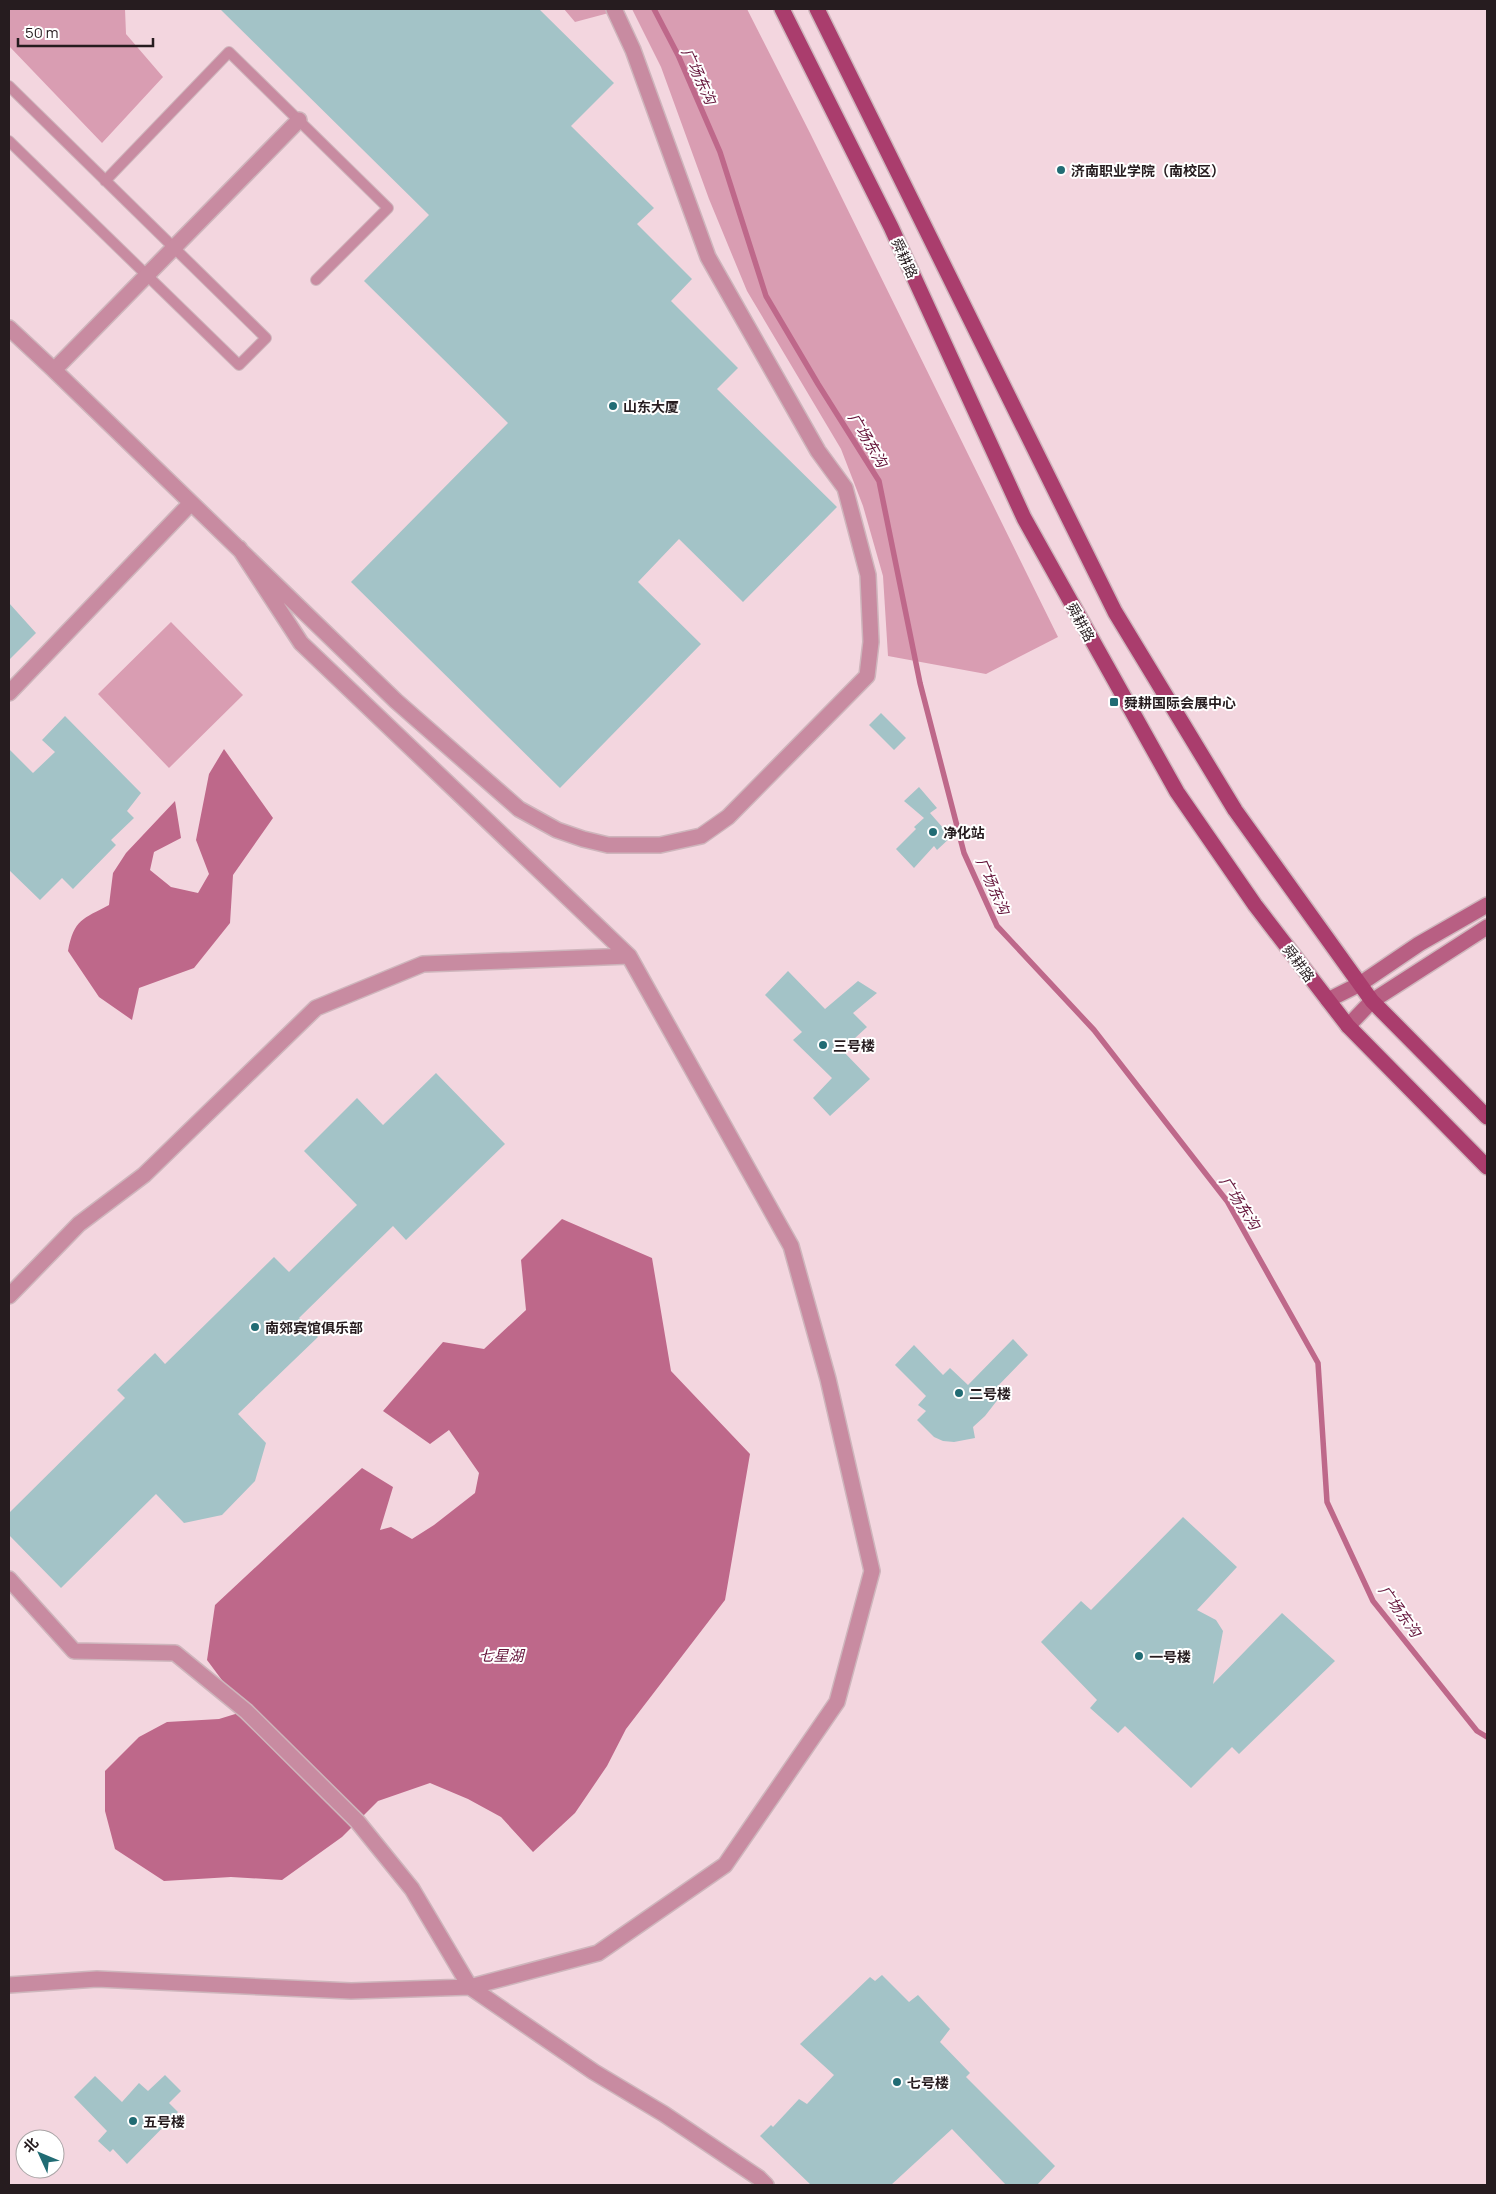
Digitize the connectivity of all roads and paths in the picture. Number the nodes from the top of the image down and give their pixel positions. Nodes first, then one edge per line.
1 (614, 9) edge
2 (782, 9) edge
3 (817, 9) edge
4 (9, 86) edge
5 (298, 120) junction
6 (9, 141) edge
7 (105, 180) junction
8 (173, 246) junction
9 (146, 274) junction
10 (316, 280) dead end
11 (9, 328) edge
12 (54, 370) junction
13 (191, 503) junction
14 (239, 548) junction
15 (9, 693) edge
16 (1487, 905) edge
17 (1487, 927) edge
18 (629, 956) junction
19 (1360, 984) junction
20 (1328, 1000) junction
21 (1372, 1001) junction
22 (1348, 1026) junction
23 (1487, 1117) edge
24 (1487, 1167) edge
25 (9, 1296) edge
26 (9, 1579) edge
27 (9, 1985) edge
28 (470, 1987) junction
29 (766, 2185) edge

1 - 14 street
2 - 20 main road, 舜耕路
3 - 19 main road
4 - 7 lane
5 - 7 lane
5 - 8 street
5 - 10 lane
6 - 9 lane
7 - 8 lane
8 - 9 street
8 - 9 lane
9 - 12 street
11 - 12 street
12 - 13 street
13 - 14 street
13 - 15 street
14 - 18 street
16 - 19 main road
17 - 21 main road
18 - 25 street
18 - 28 street
19 - 20 main road
19 - 21 main road
20 - 22 main road, 舜耕路
21 - 22 main road
21 - 23 main road
22 - 24 main road, 舜耕路
26 - 28 street
27 - 28 street
28 - 29 street

